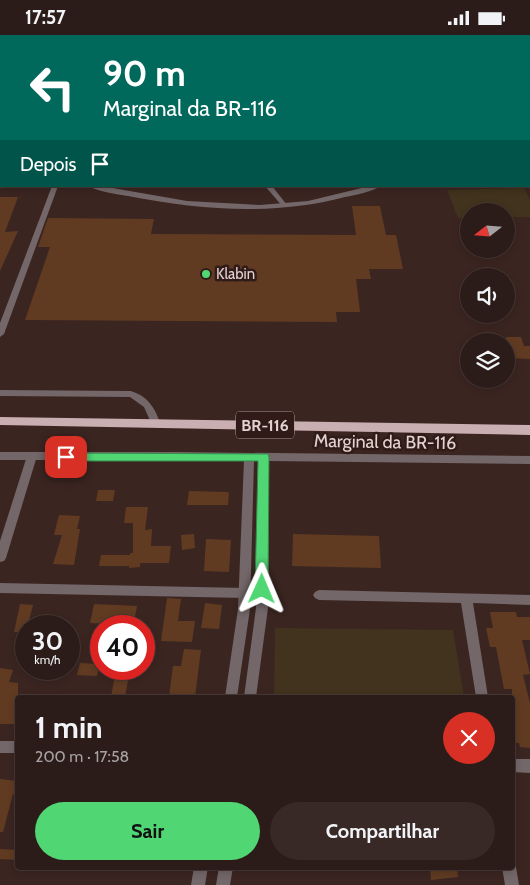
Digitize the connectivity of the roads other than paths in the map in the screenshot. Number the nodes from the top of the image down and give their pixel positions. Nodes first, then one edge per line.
1 (55, 187) edge
2 (96, 187) edge
3 (123, 187) edge
4 (269, 187) edge
5 (374, 187) edge
6 (127, 194) junction
7 (285, 206) junction
8 (0, 334) edge
9 (0, 393) edge
10 (0, 421) edge
11 (155, 423) junction
12 (530, 429) edge
13 (0, 456) edge
14 (32, 456) junction
15 (249, 457) junction
16 (264, 457) junction
17 (530, 461) edge
18 (0, 558) edge
19 (0, 588) edge
20 (245, 593) junction
21 (319, 595) dead end
22 (466, 598) junction
23 (530, 600) edge
24 (230, 695) edge
25 (250, 695) edge
26 (482, 695) edge
27 (0, 747) edge
28 (15, 747) edge
29 (515, 765) edge
30 (530, 766) edge
31 (200, 870) edge
32 (226, 870) edge
33 (510, 870) edge
34 (198, 885) edge
35 (223, 885) edge
36 (512, 885) edge

1 - 8 street
2 - 6 street
3 - 6 street
4 - 7 street
5 - 7 street
6 - 7 street
9 - 11 street
10 - 11 highway, BR-116
11 - 12 highway, BR-116
13 - 14 street, Marginal da BR-116
14 - 15 street, Marginal da BR-116
14 - 18 street
15 - 16 street, Marginal da BR-116
15 - 20 street
16 - 17 street, Marginal da BR-116
16 - 25 street
19 - 20 street
20 - 24 street
21 - 22 street
22 - 23 street
22 - 26 street
27 - 28 street
29 - 30 street
31 - 34 street
32 - 35 street
33 - 36 street

